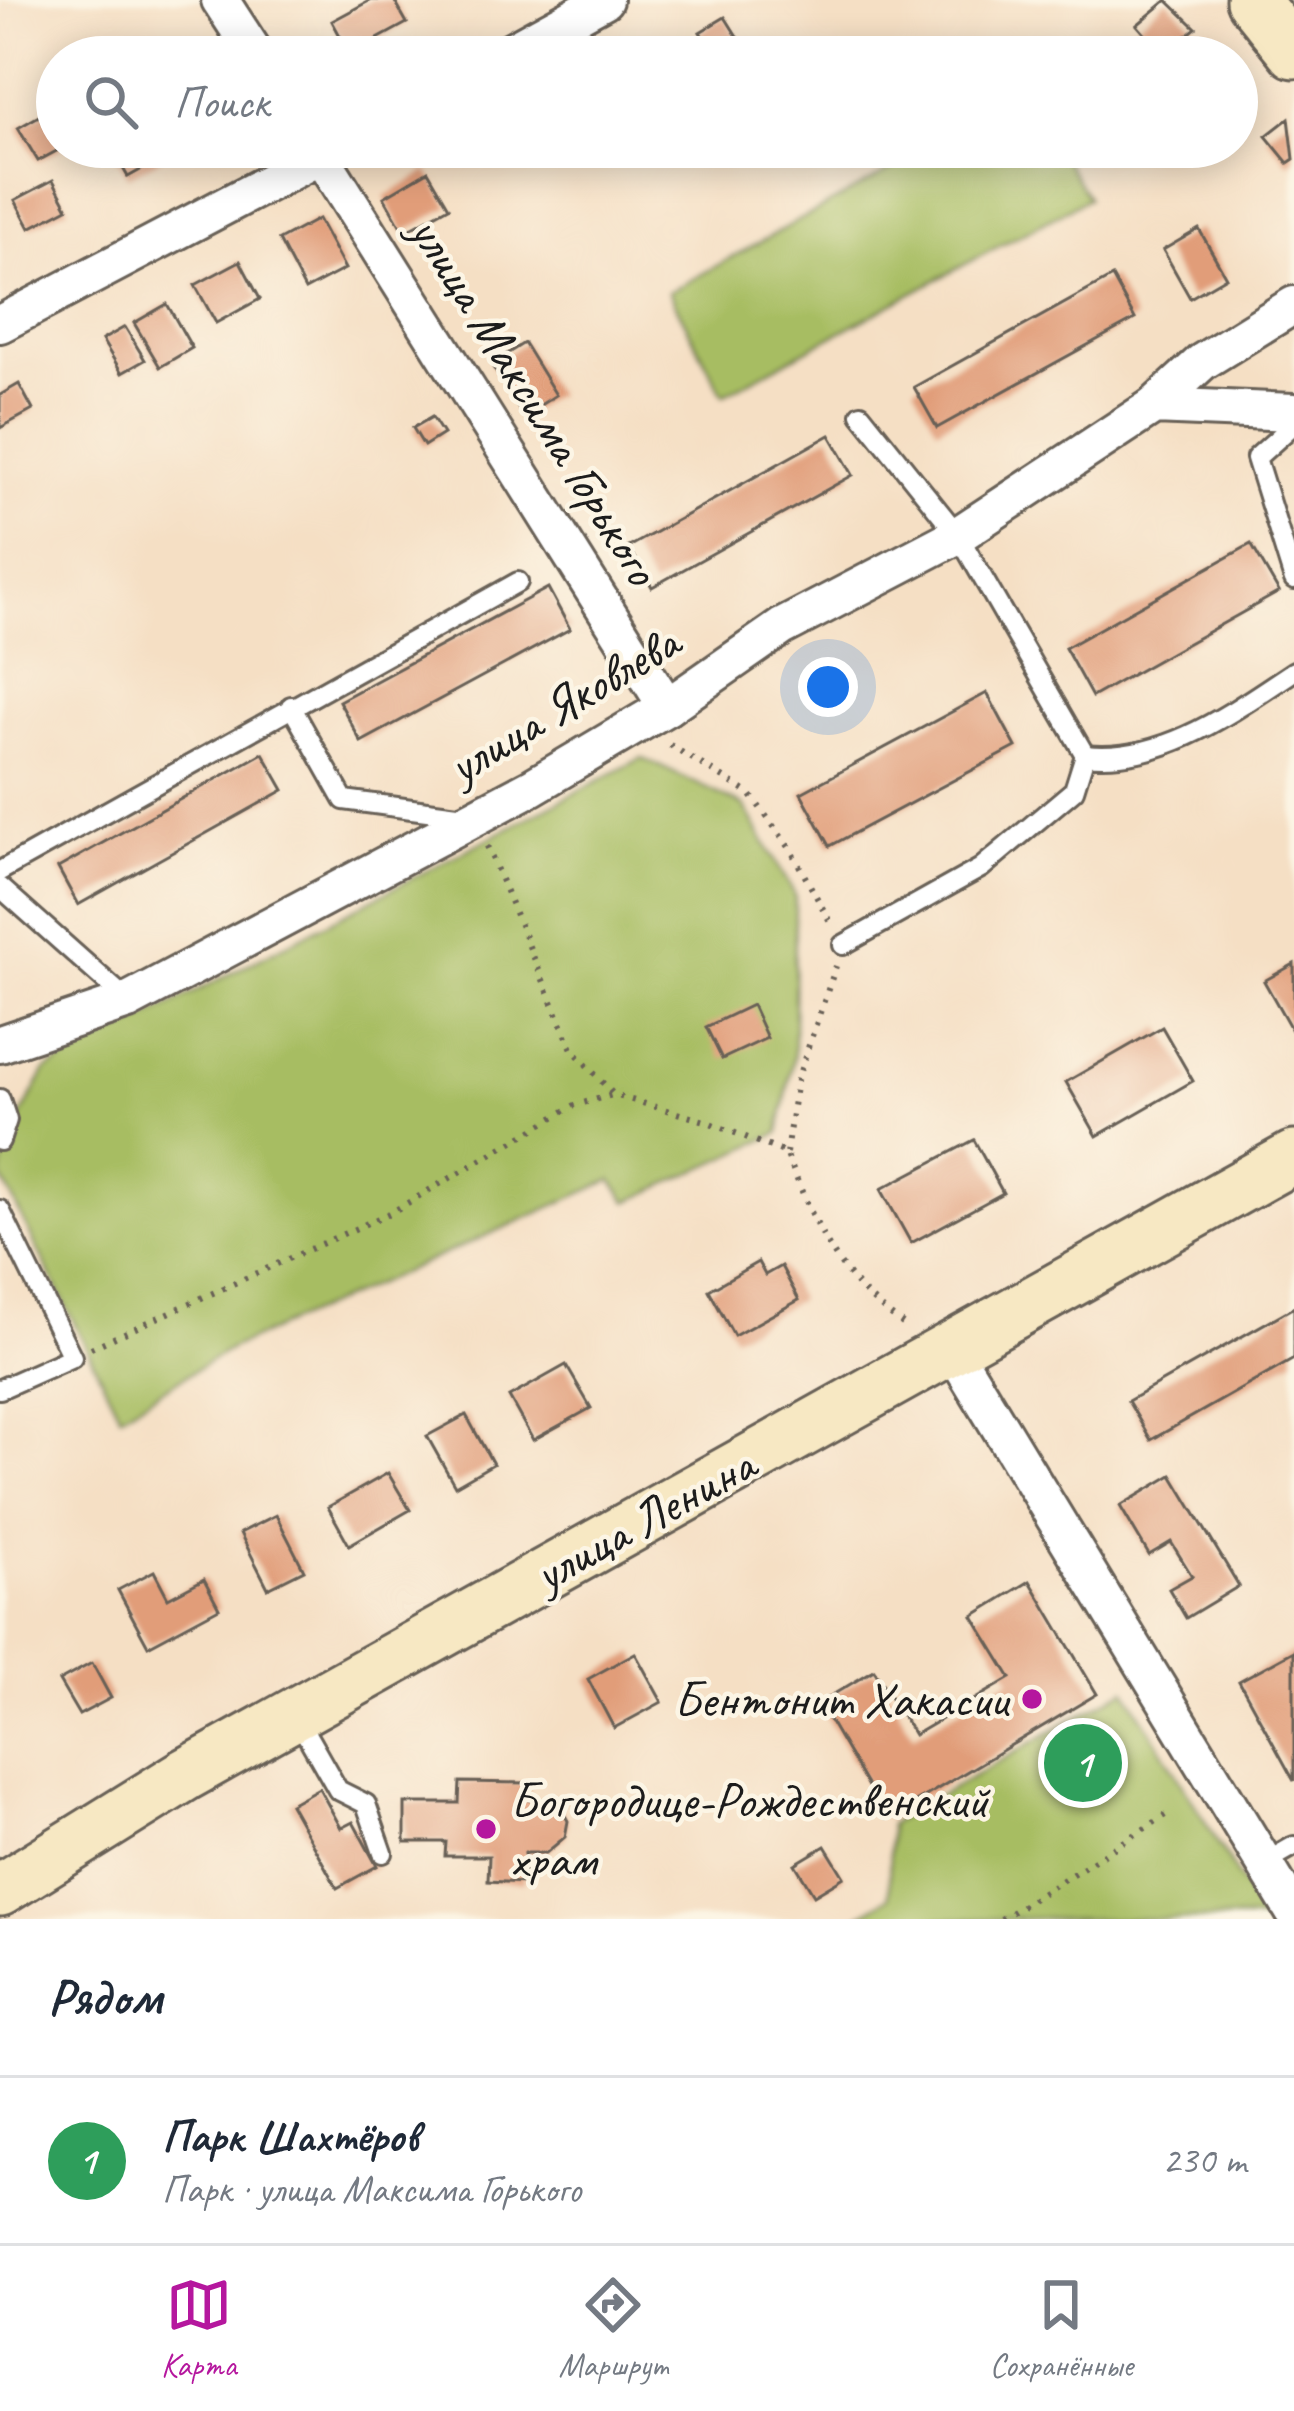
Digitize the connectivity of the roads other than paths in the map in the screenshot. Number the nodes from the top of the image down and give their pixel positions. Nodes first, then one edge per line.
1 (220, 0) edge
2 (604, 0) edge
3 (1252, 0) edge
4 (243, 36) edge
5 (538, 36) edge
6 (1294, 52) edge
7 (290, 168) edge
8 (334, 168) edge
9 (1294, 305) edge
10 (0, 324) edge
11 (1154, 406) junction
12 (1294, 412) edge
13 (861, 414) dead end
14 (1294, 424) edge
15 (958, 535) junction
16 (1294, 580) edge
17 (518, 582) dead end
18 (1294, 671) edge
19 (291, 706) junction
20 (652, 716) junction
21 (1085, 755) junction
22 (475, 817) junction
23 (0, 871) edge
24 (0, 887) edge
25 (843, 945) road end
26 (128, 1001) junction
27 (0, 1044) edge
28 (0, 1099) edge
29 (0, 1142) edge
30 (1294, 1157) edge
31 (0, 1210) edge
32 (950, 1347) junction
33 (0, 1389) edge
34 (295, 1714) junction
35 (383, 1852) dead end
36 (1279, 1855) edge
37 (0, 1890) edge
38 (1294, 1912) edge

1 - 4 street
2 - 5 street
3 - 6 street
7 - 10 street
8 - 20 street, улица Максима Горького
9 - 11 street, улица Яковлева
11 - 12 street
11 - 15 street, улица Яковлева
13 - 15 lane
14 - 16 lane
15 - 20 street, улица Яковлева
15 - 21 lane
17 - 19 lane
18 - 21 lane
19 - 22 lane
19 - 23 lane
20 - 22 street, улица Яковлева
21 - 25 lane
22 - 26 street, улица Яковлева
24 - 26 lane
26 - 27 street, улица Яковлева
28 - 29 lane
30 - 32 street, улица Ленина
31 - 33 lane
32 - 34 street, улица Ленина
32 - 36 street
34 - 35 lane
34 - 37 street, улица Ленина
36 - 38 street

